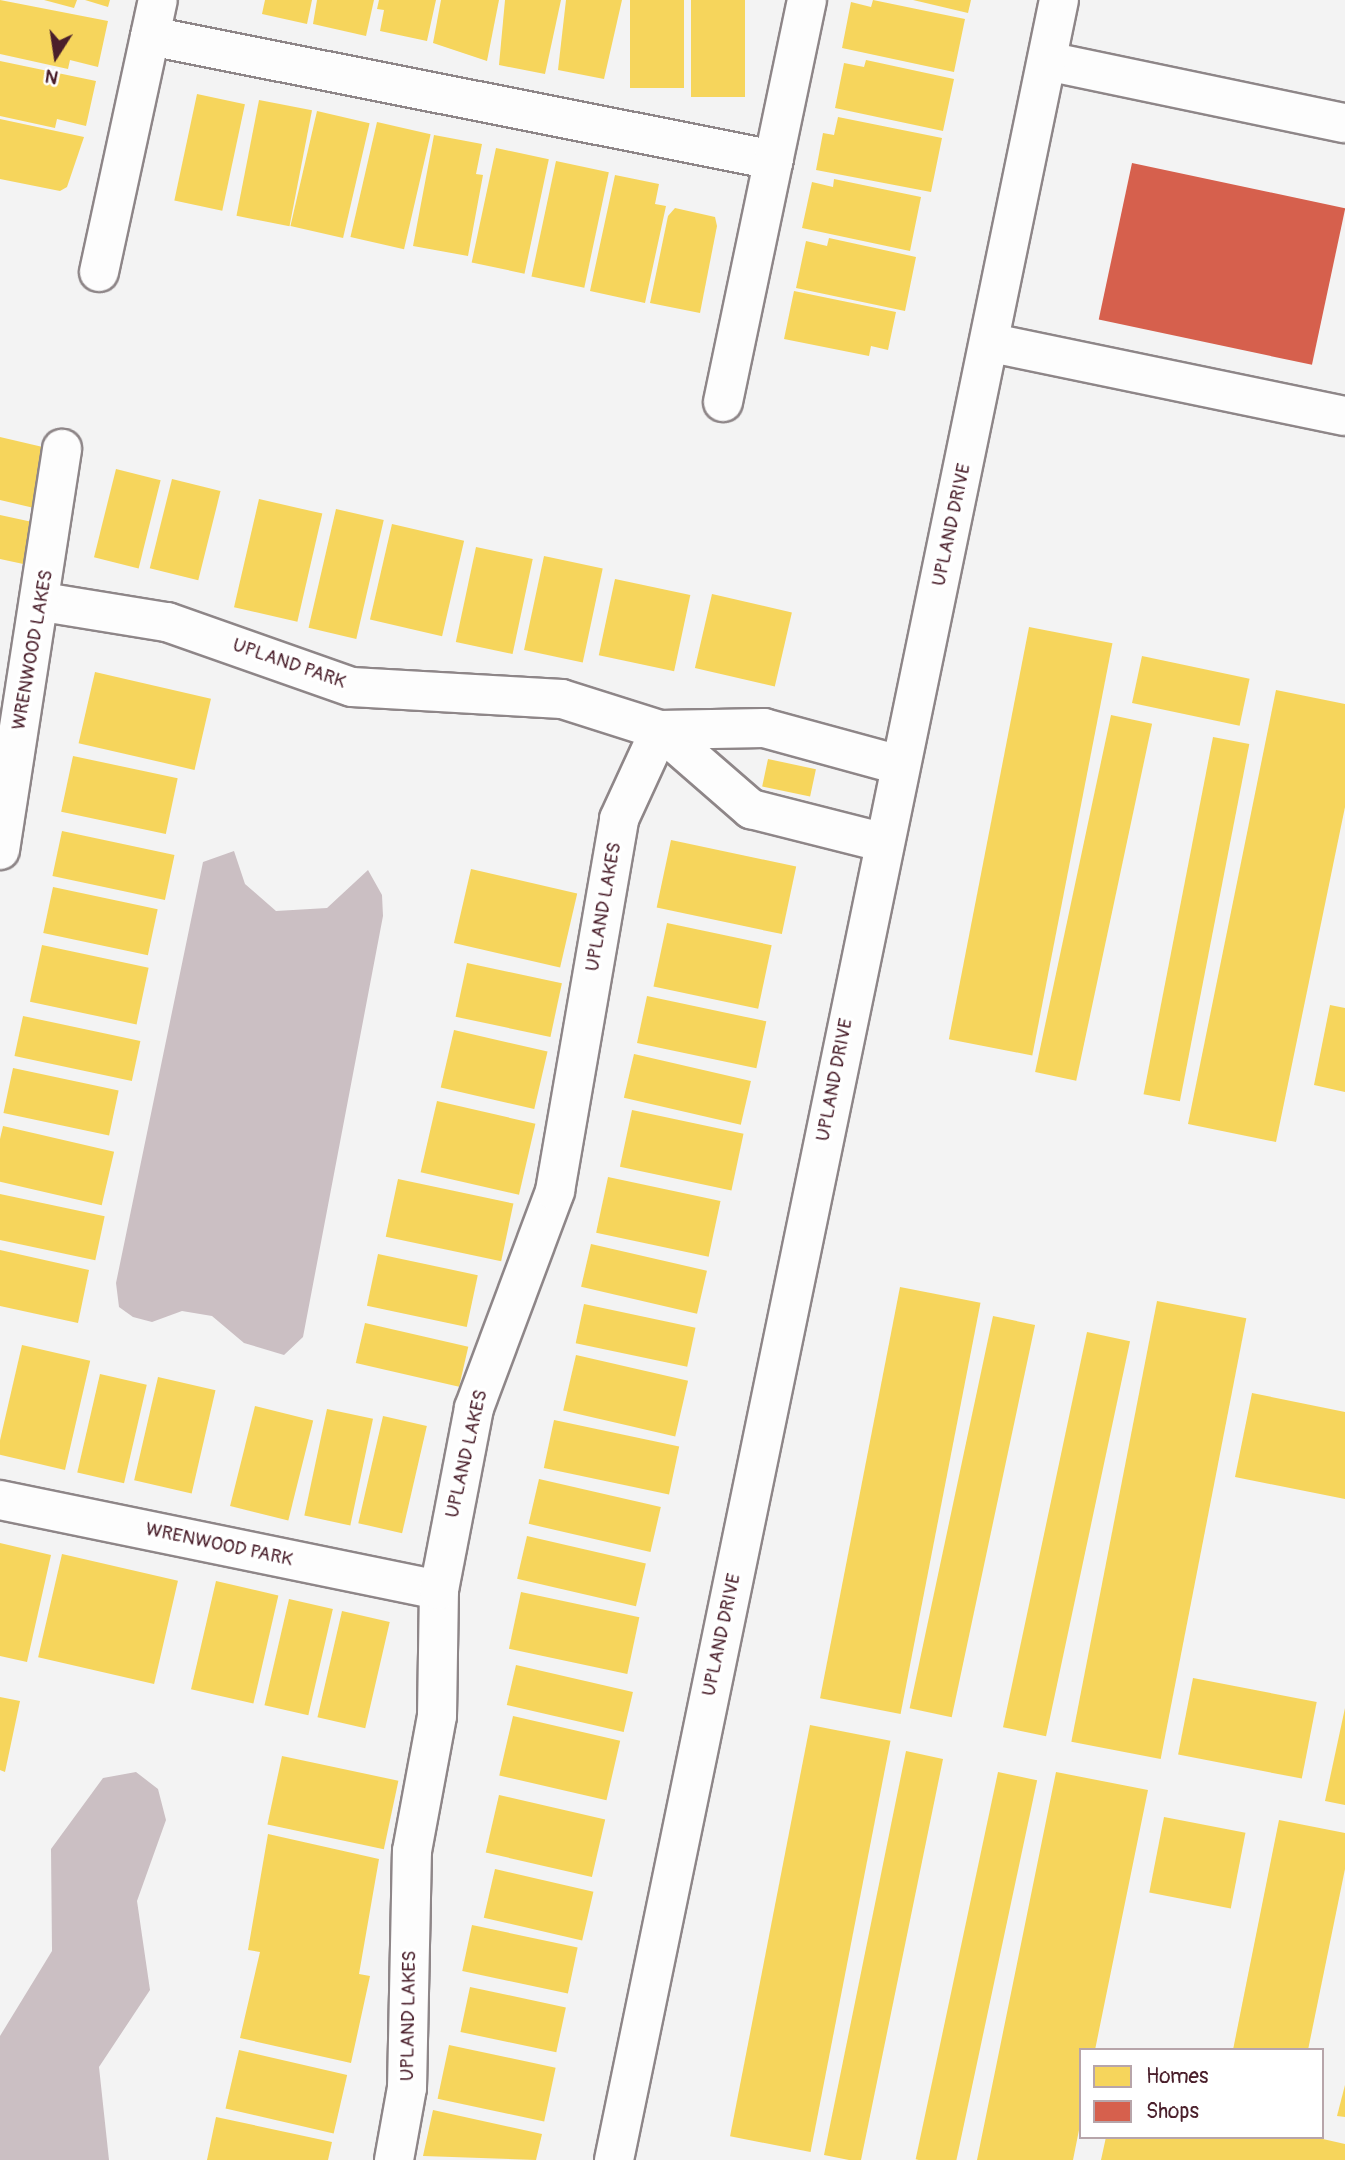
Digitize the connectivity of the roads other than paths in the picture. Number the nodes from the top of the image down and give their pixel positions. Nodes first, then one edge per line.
1 (807, 0) edge
2 (1059, 0) edge
3 (154, 18) edge
4 (1047, 61) junction
5 (1345, 123) edge
6 (774, 160) junction
7 (99, 272) dead end
8 (992, 343) junction
9 (723, 402) dead end
10 (1345, 416) edge
11 (62, 449) dead end
12 (43, 602) junction
13 (660, 730) junction
14 (899, 765) junction
15 (881, 842) junction
16 (0, 850) edge
17 (0, 1500) edge
18 (439, 1590) junction
19 (394, 2160) edge
20 (614, 2160) edge

1 - 6 street
2 - 4 street, UPLAND DRIVE
3 - 6 street
3 - 7 street
4 - 5 street
4 - 8 street, UPLAND DRIVE
6 - 9 street
8 - 10 street
8 - 14 street, UPLAND DRIVE
11 - 12 street, WRENWOOD LAKES
12 - 13 street, UPLAND PARK
12 - 16 street, WRENWOOD LAKES
13 - 14 street, UPLAND PARK
13 - 15 street, UPLAND PARK
13 - 18 street, UPLAND LAKES
14 - 15 street, UPLAND DRIVE
15 - 20 street, UPLAND DRIVE
17 - 18 street, WRENWOOD PARK
18 - 19 street, UPLAND LAKES

